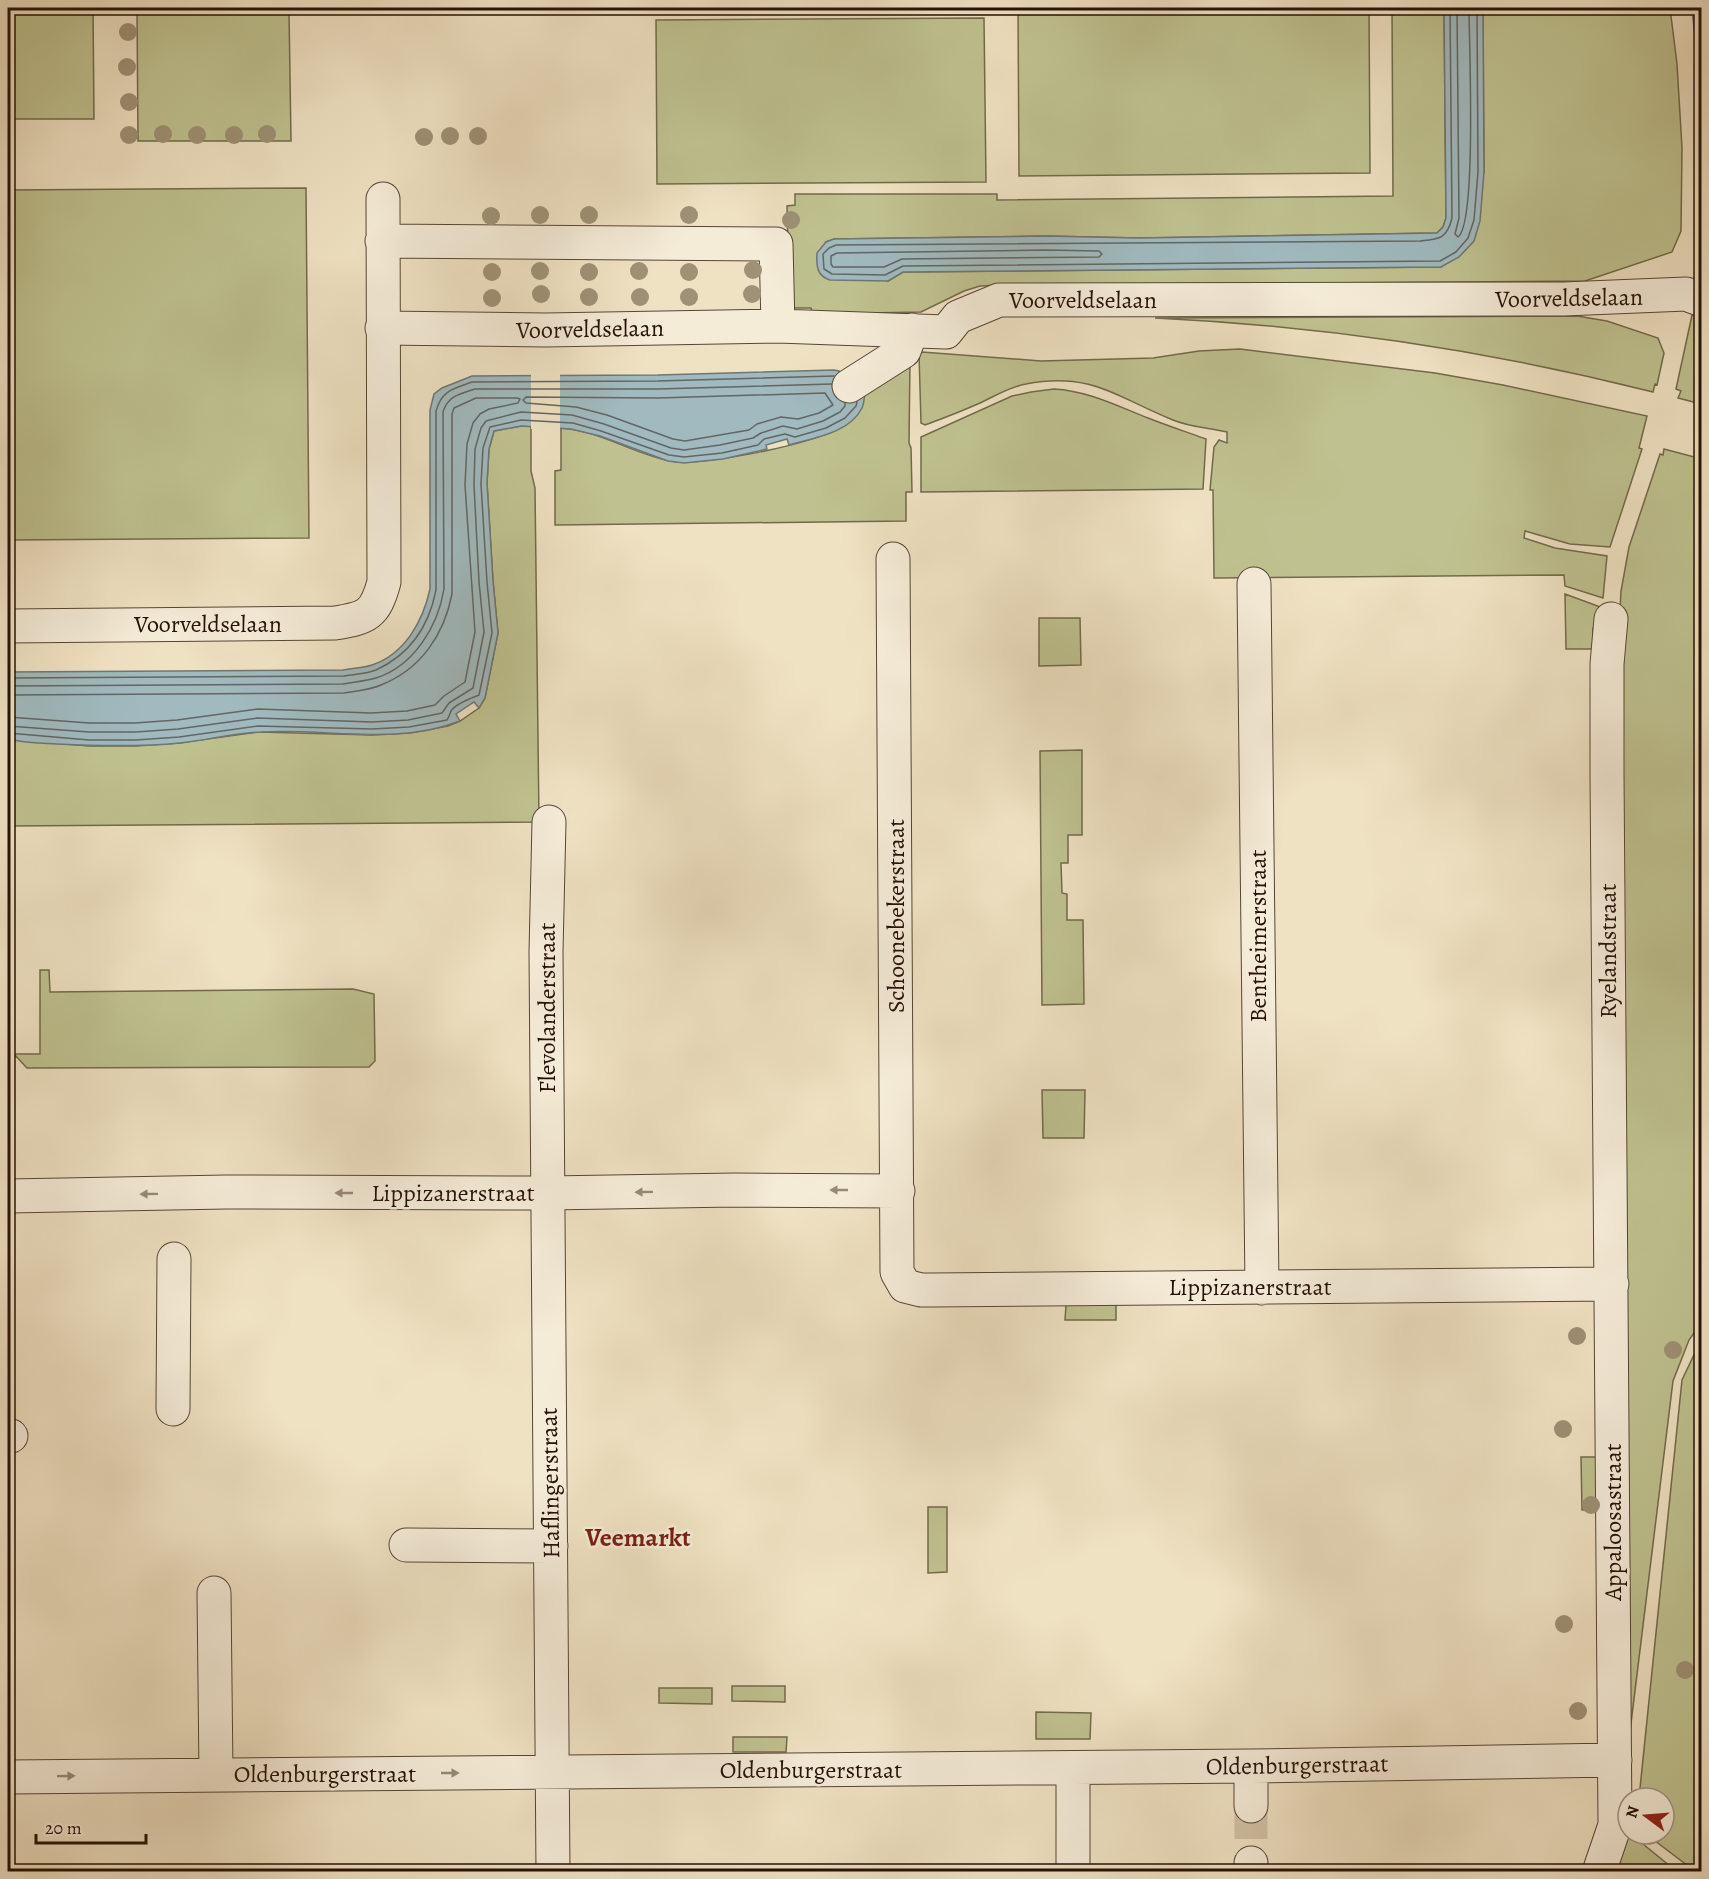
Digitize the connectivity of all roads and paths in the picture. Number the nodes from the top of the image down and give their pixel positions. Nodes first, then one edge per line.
1 (383, 199) dead end
2 (382, 241) junction
3 (1696, 291) edge
4 (778, 326) junction
5 (382, 328) junction
6 (912, 330) junction
7 (849, 386) dead end
8 (893, 559) dead end
9 (1254, 584) dead end
10 (1611, 619) dead end
11 (8, 626) edge
12 (549, 822) dead end
13 (898, 1191) junction
14 (548, 1193) junction
15 (8, 1196) edge
16 (174, 1259) dead end
17 (897, 1272) joint
18 (1612, 1284) junction
19 (1262, 1288) junction
20 (173, 1409) dead end
21 (406, 1545) dead end
22 (551, 1546) junction
23 (214, 1593) dead end
24 (1615, 1760) junction
25 (1251, 1766) junction
26 (1073, 1768) junction
27 (552, 1772) junction
28 (216, 1774) junction
29 (8, 1777) edge
30 (1251, 1806) tunnel mouth
31 (553, 1872) edge
32 (1073, 1872) edge
33 (1599, 1872) edge

1 - 2 street, Voorveldselaan
2 - 4 street
2 - 5 street, Voorveldselaan
3 - 6 street, Voorveldselaan
4 - 5 street, Voorveldselaan
4 - 6 street, Voorveldselaan
5 - 11 street, Voorveldselaan
6 - 7 street
8 - 13 street, Schoonebekerstraat
9 - 19 street, Bentheimerstraat
10 - 18 street, Ryelandstraat
12 - 14 street, Flevolanderstraat
13 -> 14 street, Lippizanerstraat
13 - 17 street, Schoonebekerstraat
14 -> 15 street, Lippizanerstraat
14 - 22 street, Haflingerstraat
16 - 20 street
17 - 19 street, Lippizanerstraat
18 - 19 street, Lippizanerstraat
18 - 24 street, Appaloosastraat
21 - 22 street
22 - 27 street, Haflingerstraat
23 - 28 street
24 - 25 street, Oldenburgerstraat
24 - 33 street, Appaloosastraat
25 - 26 street, Oldenburgerstraat
25 - 30 street
26 - 27 street, Oldenburgerstraat
26 - 32 street
28 -> 27 street, Oldenburgerstraat
27 - 31 street, Haflingerstraat
29 -> 28 street, Oldenburgerstraat

